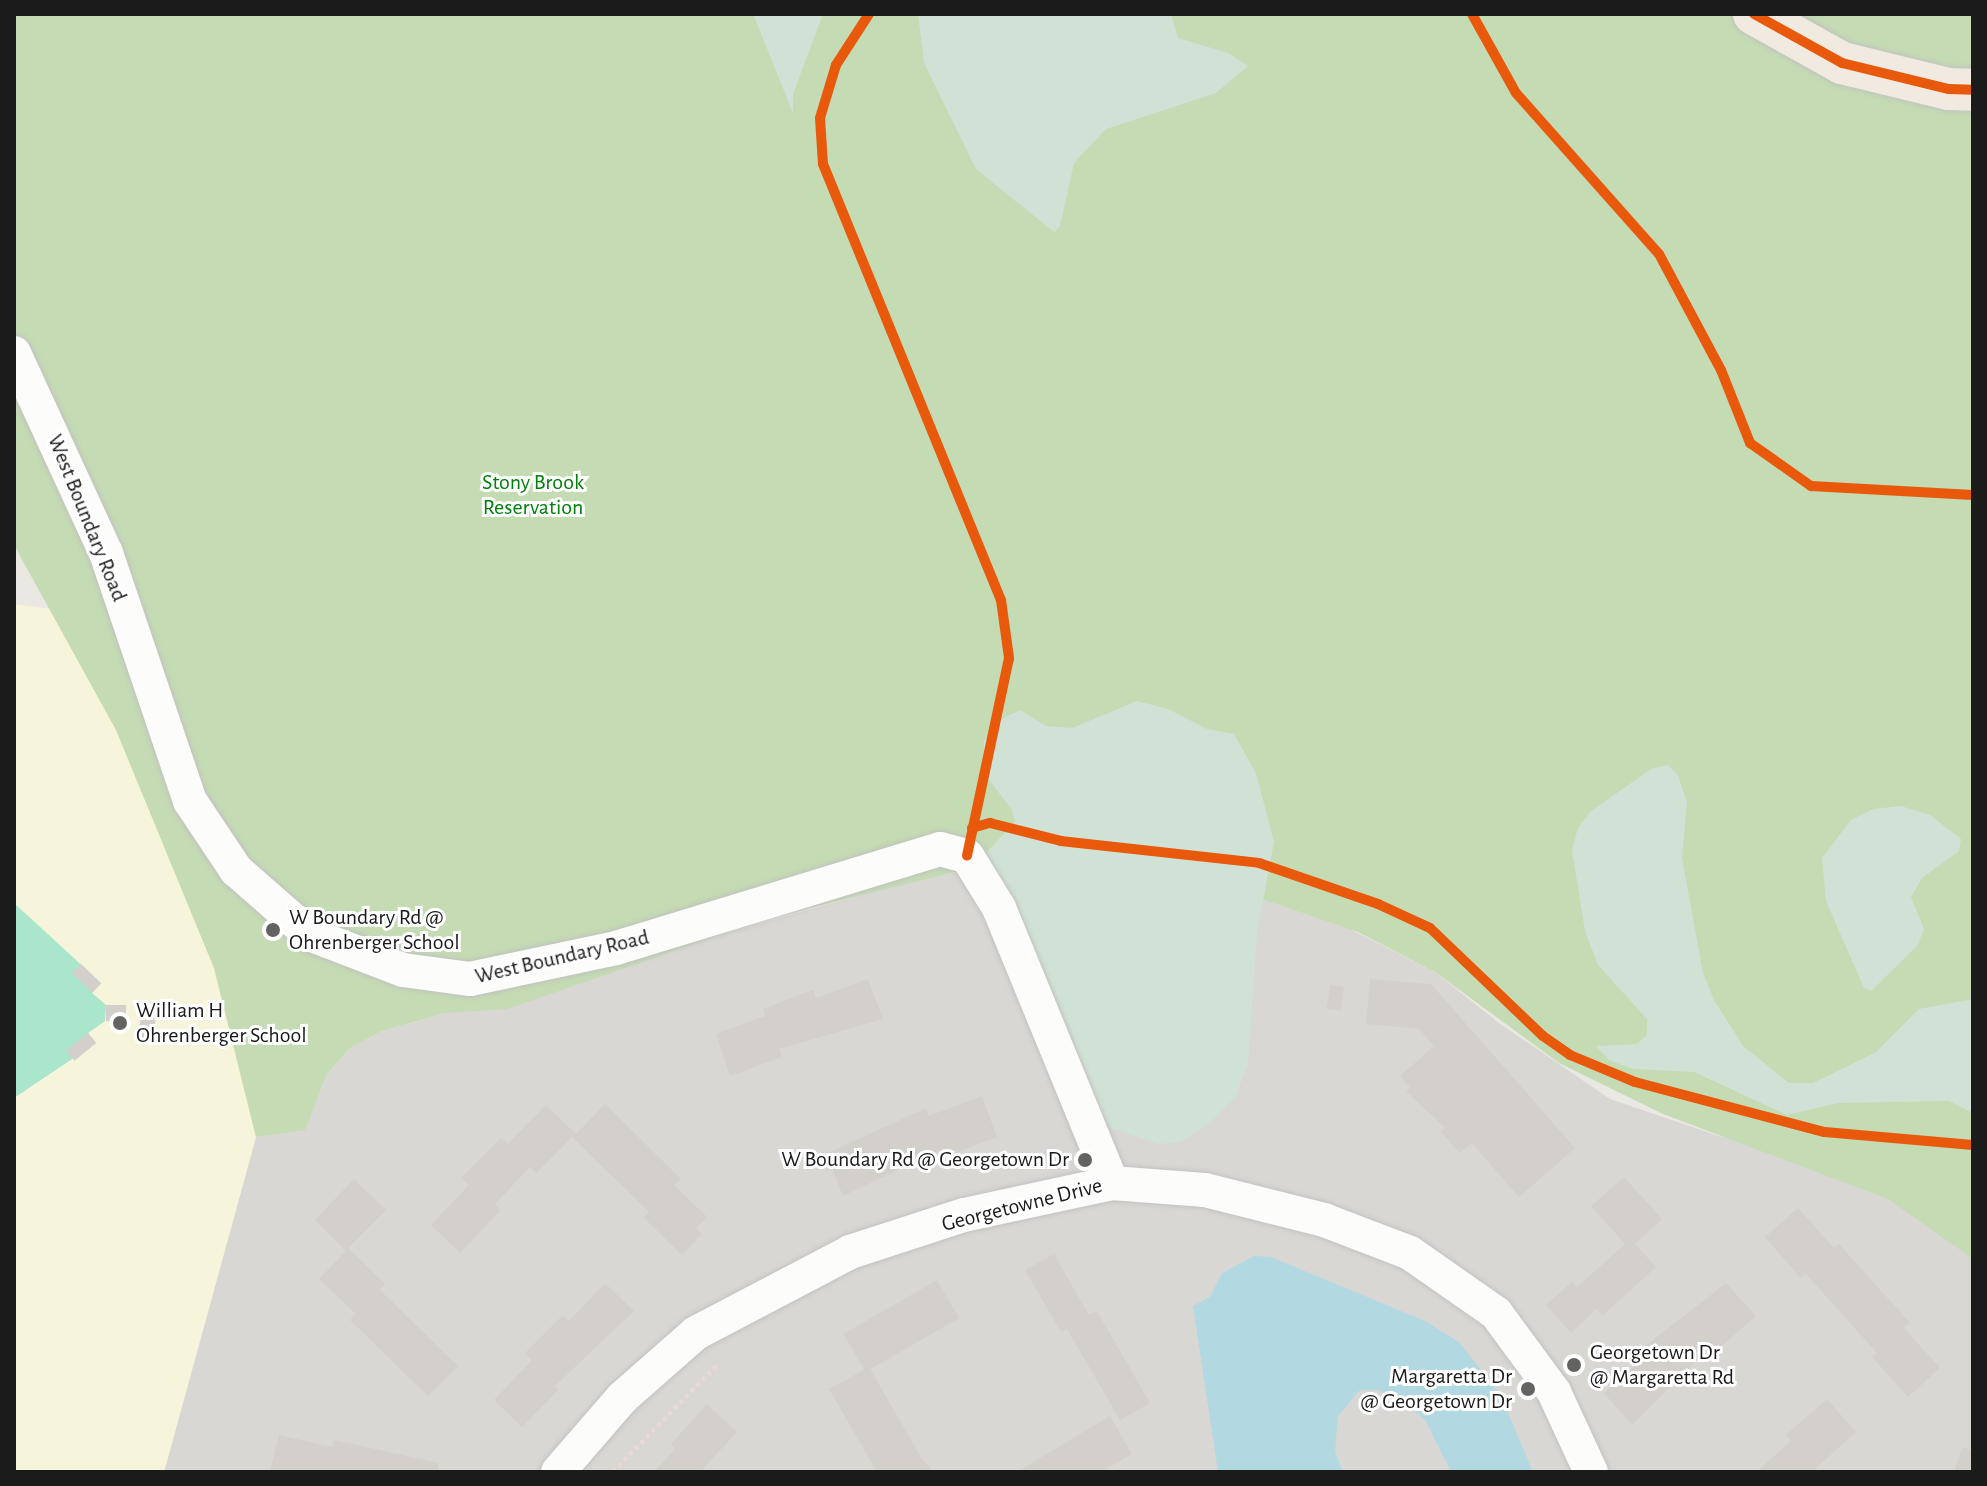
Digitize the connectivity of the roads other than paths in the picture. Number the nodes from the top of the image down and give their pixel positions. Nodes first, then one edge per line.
1 (1754, 14) edge
2 (1973, 90) edge
3 (14, 353) edge
4 (1112, 1183) junction
5 (558, 1472) edge
6 (1591, 1472) edge

1 - 2 main road
3 - 4 street, West Boundary Road
4 - 5 street, Georgetowne Drive
4 - 6 street, Georgetowne Drive

